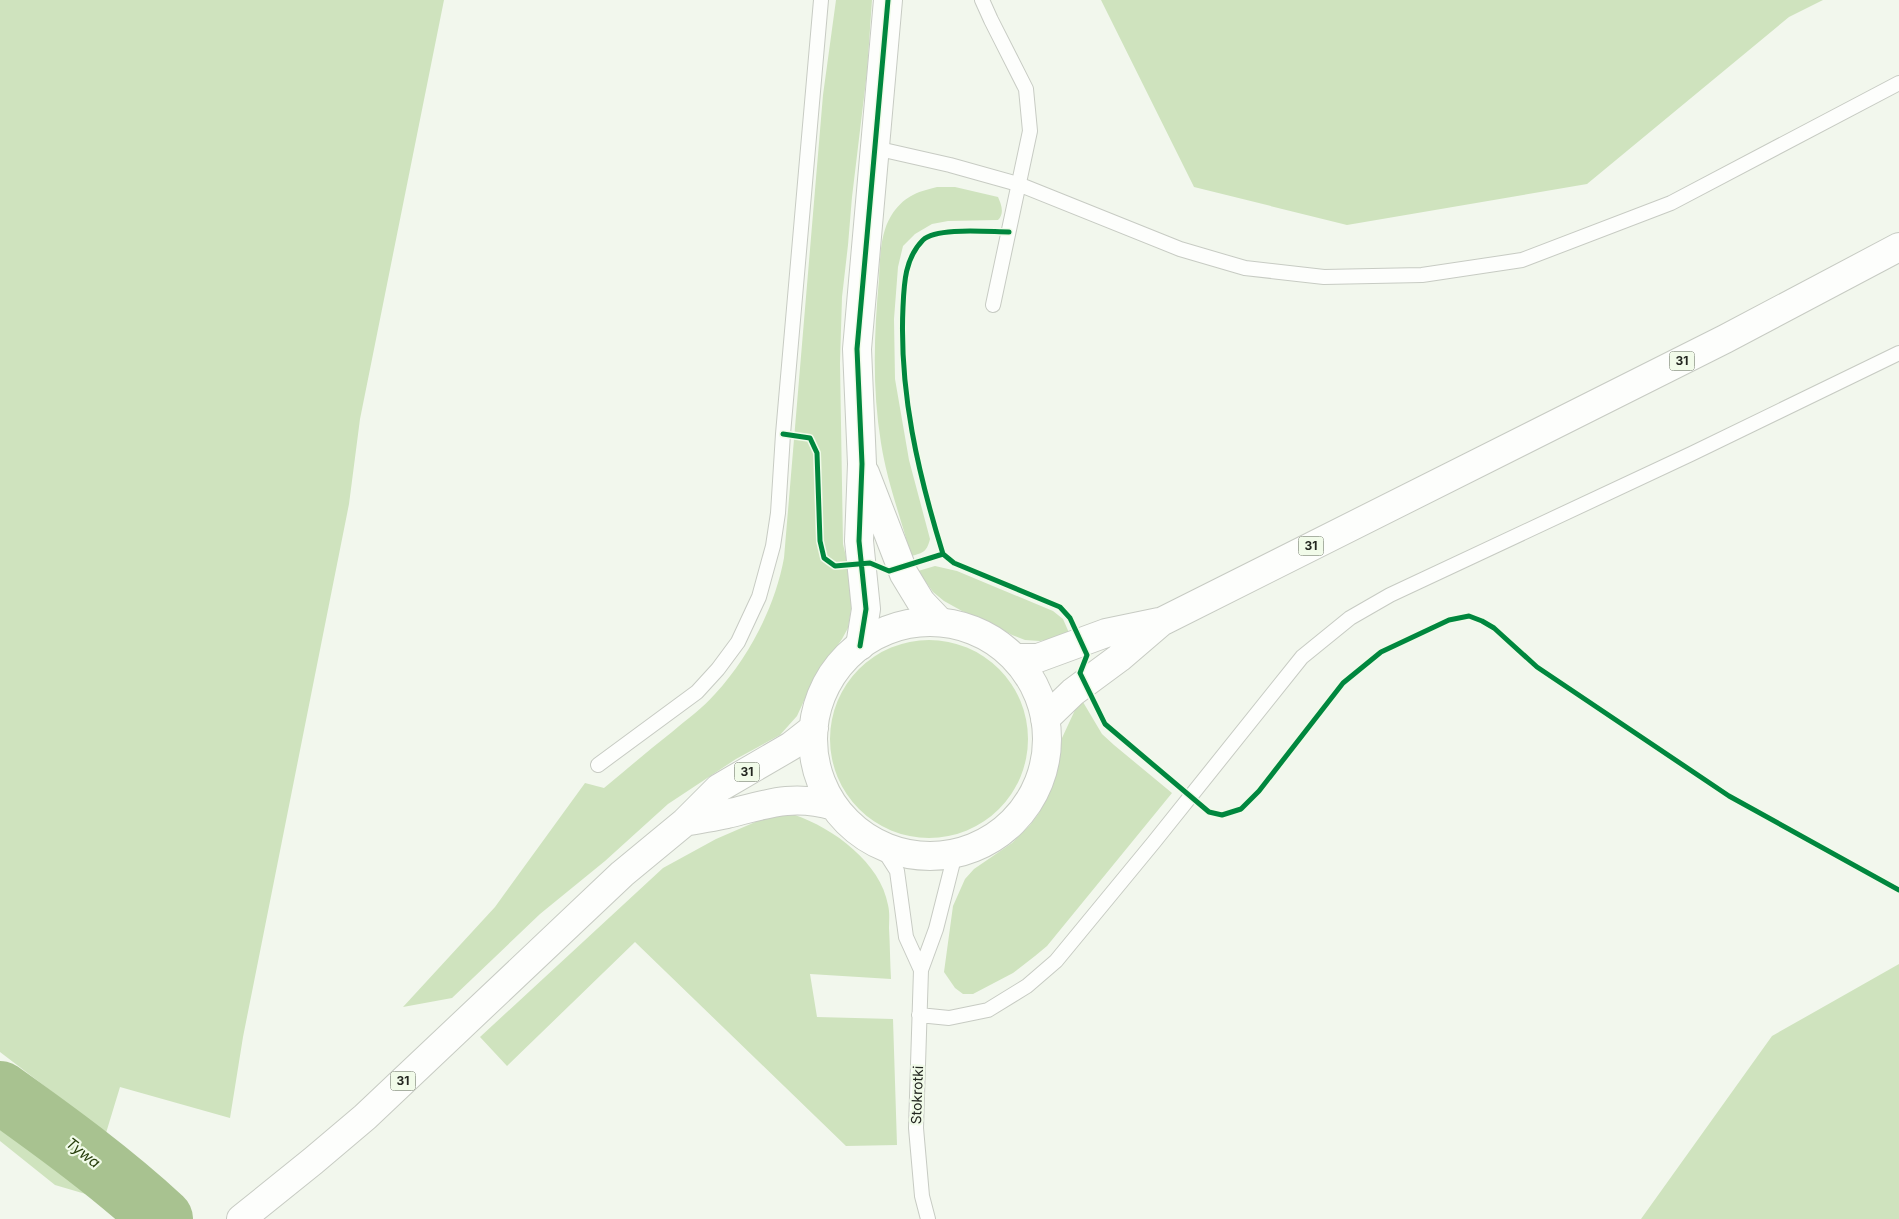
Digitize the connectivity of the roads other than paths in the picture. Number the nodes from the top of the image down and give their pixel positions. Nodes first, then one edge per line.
1 (822, 0) edge
2 (888, 0) edge
3 (982, 0) edge
4 (1899, 83) edge
5 (875, 148) junction
6 (1018, 184) junction
7 (1899, 247) edge
8 (993, 304) dead end
9 (1899, 352) edge
10 (862, 464) junction
11 (940, 622) junction
12 (1160, 622) junction
13 (860, 646) junction
14 (1014, 658) junction
15 (1045, 719) junction
16 (814, 728) junction
17 (598, 765) dead end
18 (834, 806) junction
19 (685, 822) junction
20 (881, 846) junction
21 (956, 854) junction
22 (921, 970) junction
23 (919, 1015) junction
24 (241, 1219) edge
25 (928, 1219) edge

1 - 17 lane
2 - 5 main road
3 - 6 lane
4 - 6 lane
5 - 6 lane
5 - 10 main road
6 - 8 lane
7 - 12 main road, 31
9 - 23 lane
10 - 11 main road
10 - 13 main road
11 - 13 main road
11 - 14 main road
12 - 14 main road, 31
12 - 15 main road, 31
13 - 16 main road
14 - 15 main road
15 - 21 main road
16 - 18 main road
16 - 19 main road, 31
18 - 19 main road, 31
18 - 20 main road
19 - 24 main road, 31
20 - 21 main road
20 - 22 lane, Stokrotki
21 - 22 lane, Stokrotki
22 - 23 lane, Stokrotki
23 - 25 lane, Stokrotki

